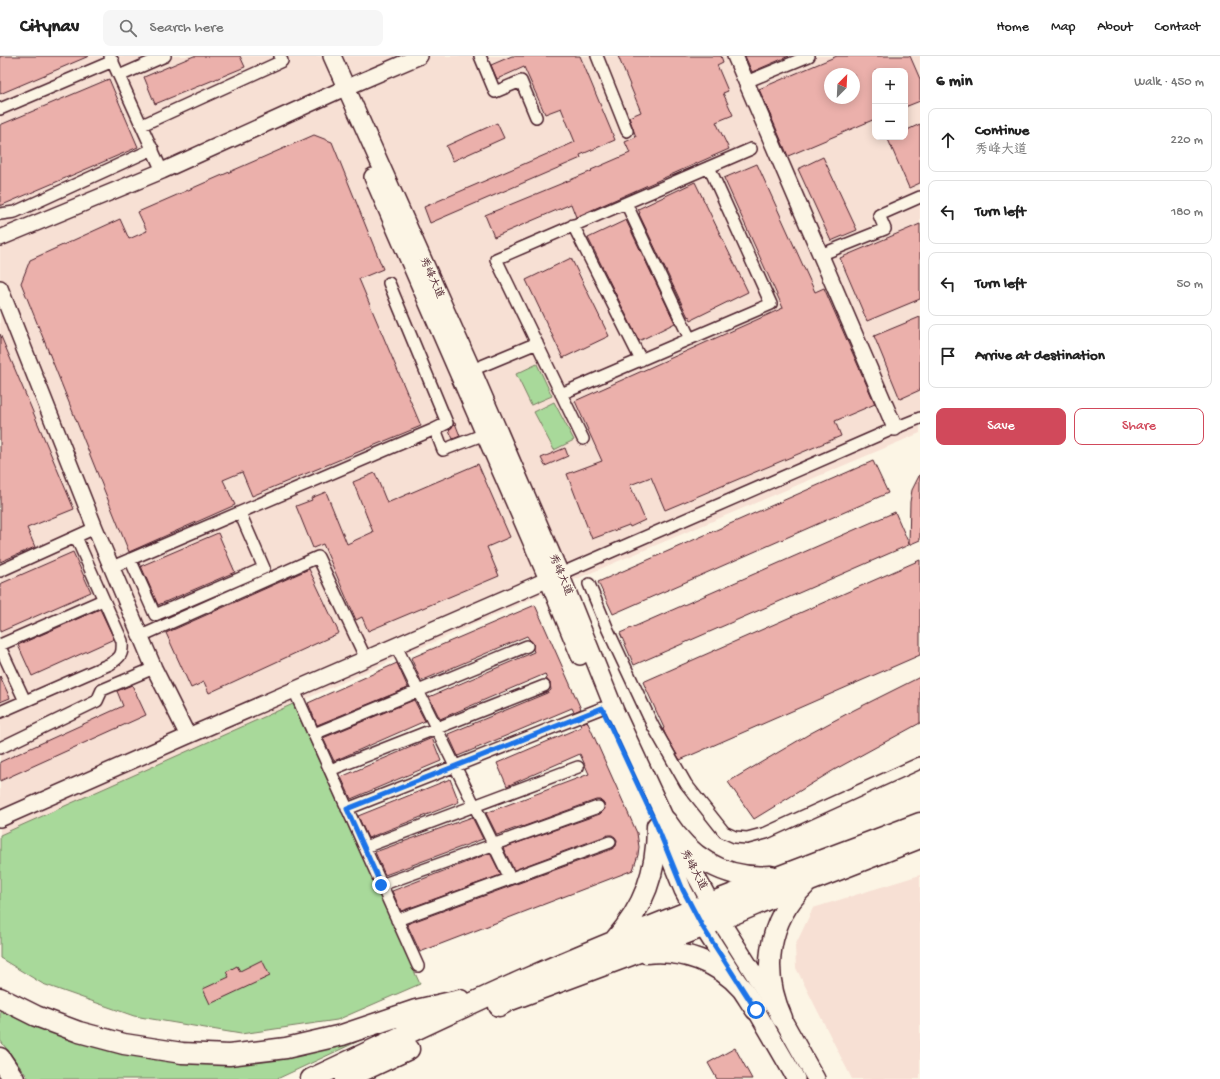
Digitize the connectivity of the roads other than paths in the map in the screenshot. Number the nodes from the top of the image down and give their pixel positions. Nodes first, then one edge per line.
1 (165, 56) edge
2 (280, 56) edge
3 (321, 56) edge
4 (332, 56) edge
5 (420, 56) edge
6 (480, 56) edge
7 (597, 56) edge
8 (734, 56) edge
9 (809, 56) edge
10 (111, 59) edge
11 (119, 76) junction
12 (746, 82) junction
13 (342, 90) junction
14 (0, 110) edge
15 (536, 117) dead end
16 (142, 125) junction
17 (627, 131) dead end
18 (153, 149) junction
19 (752, 149) dead end
20 (709, 167) junction
21 (162, 171) junction
22 (920, 198) edge
23 (626, 203) junction
24 (0, 214) edge
25 (573, 225) junction
26 (0, 238) edge
27 (820, 255) junction
28 (389, 283) dead end
29 (0, 288) edge
30 (690, 339) junction
31 (537, 343) junction
32 (641, 360) junction
33 (472, 370) junction
34 (562, 394) junction
35 (920, 418) edge
36 (895, 428) junction
37 (435, 429) junction
38 (485, 434) junction
39 (583, 439) dead end
40 (240, 513) junction
41 (95, 528) junction
42 (76, 537) junction
43 (130, 559) junction
44 (112, 567) junction
45 (0, 571) edge
46 (554, 577) junction
47 (589, 584) dead end
48 (103, 600) junction
49 (141, 636) junction
50 (0, 646) edge
51 (396, 646) junction
52 (527, 646) dead end
53 (366, 659) junction
54 (154, 668) junction
55 (544, 686) dead end
56 (294, 690) junction
57 (418, 691) junction
58 (25, 702) junction
59 (602, 708) junction
60 (0, 712) edge
61 (436, 728) junction
62 (314, 734) junction
63 (188, 736) junction
64 (0, 748) edge
65 (920, 763) edge
66 (455, 767) junction
67 (578, 767) dead end
68 (330, 770) junction
69 (474, 806) junction
70 (598, 807) dead end
71 (347, 809) junction
72 (0, 820) edge
73 (920, 822) edge
74 (661, 823) junction
75 (920, 838) edge
76 (610, 842) dead end
77 (493, 845) junction
78 (364, 847) junction
79 (806, 875) junction
80 (510, 878) junction
81 (381, 885) junction
82 (707, 915) junction
83 (397, 920) junction
84 (614, 942) junction
85 (629, 956) junction
86 (418, 966) dead end
87 (503, 989) junction
88 (0, 998) edge
89 (756, 1010) junction
90 (782, 1018) junction
91 (0, 1058) edge
92 (0, 1072) edge
93 (5, 1079) edge
94 (14, 1079) edge
95 (311, 1079) edge
96 (345, 1079) edge
97 (796, 1079) edge
98 (816, 1079) edge

1 - 11 street
2 - 16 street
3 - 13 main road, 秀峰大道
4 - 13 main road, 秀峰大道
5 - 13 street
6 - 15 street
7 - 17 street
8 - 12 street
9 - 12 street
10 - 11 street
10 - 14 street
11 - 16 street
12 - 27 street
13 - 21 street
13 - 33 main road, 秀峰大道
13 - 38 main road, 秀峰大道
16 - 18 street
18 - 21 street
18 - 24 street
19 - 20 street
20 - 23 street
20 - 30 street
21 - 26 street
22 - 27 street
23 - 25 street
23 - 30 street
25 - 31 street
25 - 32 street
27 - 36 street
28 - 37 street
29 - 41 street
30 - 32 street
31 - 33 street
31 - 34 street
32 - 34 street
33 - 46 main road, 秀峰大道
34 - 39 street
35 - 36 street
36 - 46 street
37 - 38 street
37 - 40 street
38 - 46 main road, 秀峰大道
40 - 43 street
40 - 43 street
41 - 42 street
41 - 44 street
42 - 45 street
42 - 48 street
43 - 44 street
44 - 49 street
46 - 51 street
46 - 59 main road, 秀峰大道
46 - 74 main road, 秀峰大道
47 - 65 street
48 - 50 street
48 - 58 street
49 - 53 street
49 - 54 street
50 - 58 street
51 - 53 street
51 - 57 street
52 - 57 street
53 - 56 street
54 - 63 street
54 - 64 street
55 - 61 street
56 - 62 street
56 - 63 street
57 - 61 street
57 - 62 street
58 - 60 street
59 - 66 street
59 - 74 main road, 秀峰大道
61 - 66 street
61 - 68 street
62 - 68 street
63 - 72 street
66 - 69 street
66 - 71 street
67 - 69 street
68 - 71 street
69 - 77 street
69 - 78 street
70 - 77 street
71 - 78 street
73 - 79 highway
74 - 79 highway
74 - 82 main road, 秀峰大道
74 - 84 highway
75 - 79 highway
76 - 80 street
77 - 80 street
77 - 81 street
78 - 81 street
79 - 82 highway
79 - 90 highway
80 - 83 street
81 - 83 street
82 - 84 highway
82 - 85 highway
82 - 89 main road, 秀峰大道
82 - 90 main road, 秀峰大道
83 - 86 street
84 - 87 highway
85 - 89 highway
85 - 96 highway
87 - 88 highway
87 - 95 highway
89 - 97 main road, 秀峰大道
90 - 98 main road, 秀峰大道
91 - 94 highway
92 - 93 highway

